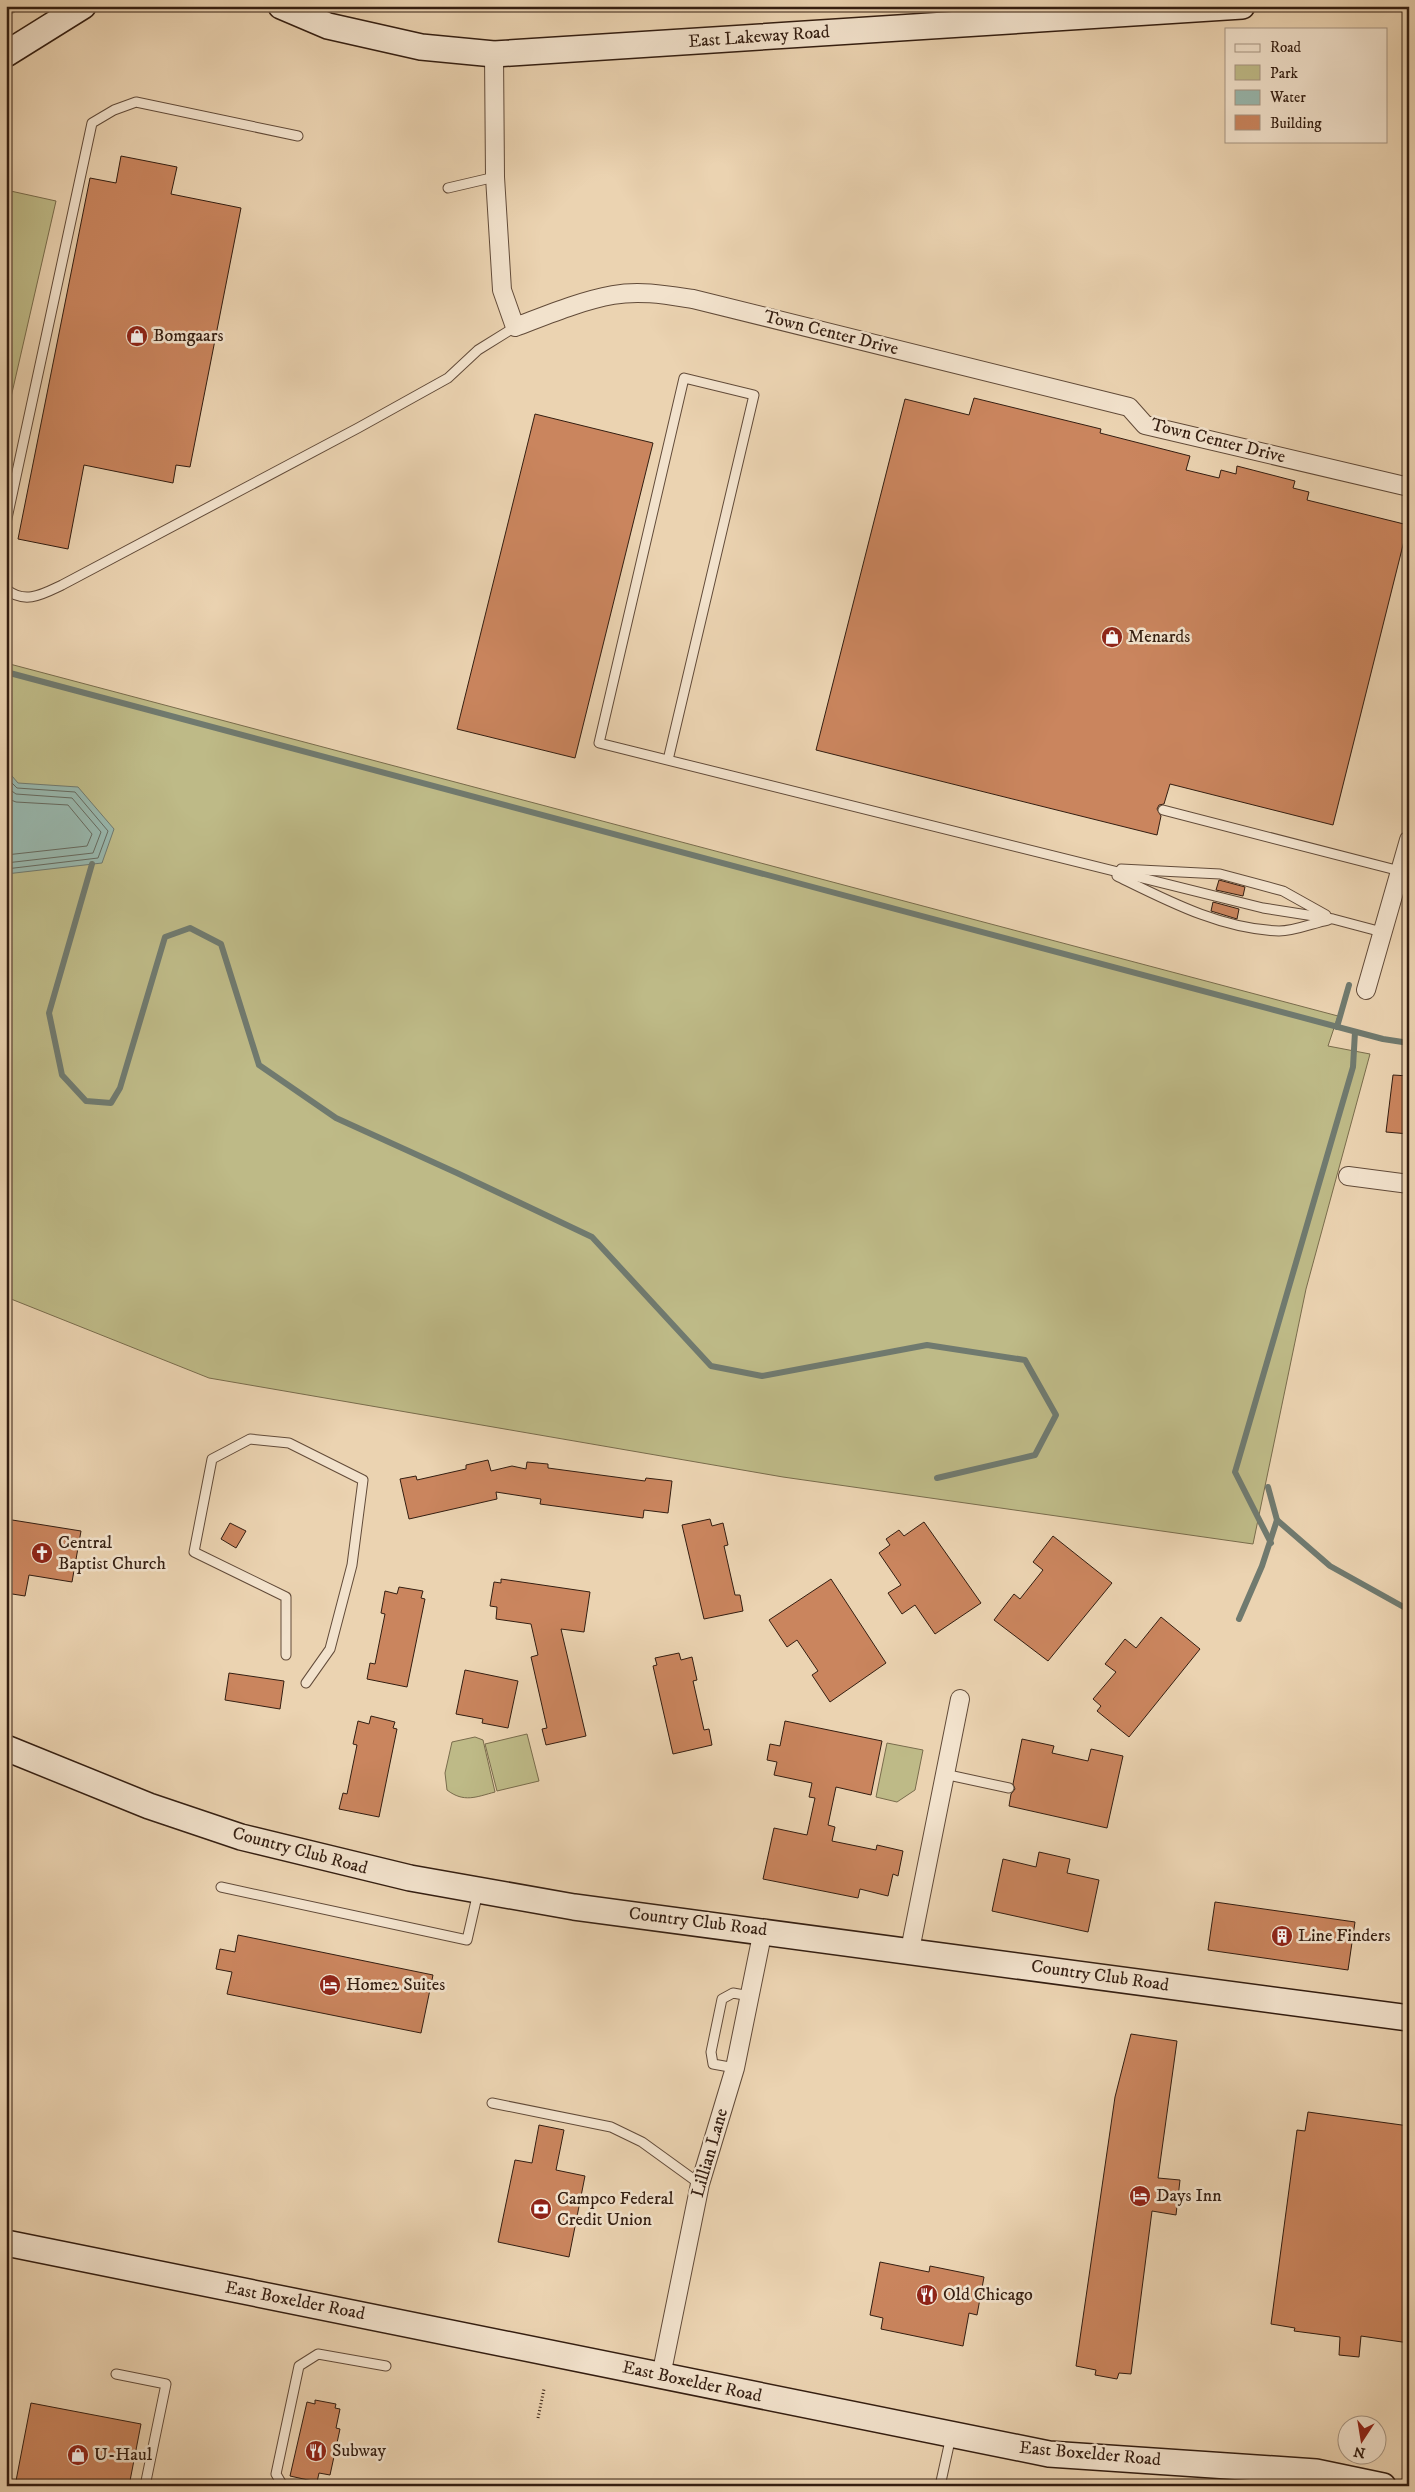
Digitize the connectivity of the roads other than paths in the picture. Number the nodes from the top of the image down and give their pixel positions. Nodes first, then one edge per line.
1 (83, 6) edge
2 (281, 6) edge
3 (1242, 6) edge
4 (6, 54) edge
5 (494, 54) junction
6 (298, 136) dead end
7 (495, 177) junction
8 (448, 188) dead end
9 (515, 327) junction
10 (1409, 488) edge
11 (6, 523) edge
12 (6, 589) edge
13 (668, 760) junction
14 (1163, 810) dead end
15 (1409, 840) edge
16 (1100, 868) junction
17 (1400, 871) junction
18 (1333, 919) junction
19 (1382, 932) junction
20 (1366, 990) dead end
21 (1348, 1176) dead end
22 (1409, 1184) edge
23 (286, 1655) dead end
24 (306, 1683) dead end
25 (960, 1699) dead end
26 (6, 1748) edge
27 (944, 1774) junction
28 (1009, 1788) dead end
29 (221, 1888) dead end
30 (478, 1890) junction
31 (764, 1930) junction
32 (910, 1950) junction
33 (750, 1996) junction
34 (1408, 2014) edge
35 (735, 2068) junction
36 (492, 2104) dead end
37 (700, 2184) junction
38 (6, 2243) edge
39 (386, 2366) dead end
40 (116, 2374) dead end
41 (661, 2376) junction
42 (951, 2436) junction
43 (1314, 2479) edge
44 (145, 2486) edge
45 (283, 2486) edge
46 (940, 2486) edge
47 (1383, 2486) edge

1 - 4 main road
2 - 5 main road, East Lakeway Road
3 - 5 main road, East Lakeway Road
5 - 7 street
6 - 11 lane
7 - 8 lane
7 - 9 street
9 - 10 street, Town Center Drive
9 - 12 lane
13 - 13 lane
13 - 16 lane
14 - 17 lane
15 - 17 street
16 - 18 lane
16 - 18 lane
16 - 18 lane
17 - 19 street
18 - 19 lane
19 - 20 street
21 - 22 street
23 - 24 lane
25 - 27 street
26 - 30 main road, Country Club Road
27 - 28 lane
27 - 32 street
29 - 30 lane
30 - 31 main road, Country Club Road
31 - 32 main road, Country Club Road
31 - 33 street, Lillian Lane
32 - 34 main road, Country Club Road
33 - 35 street, Lillian Lane
33 - 35 lane
35 - 37 street, Lillian Lane
36 - 37 lane
37 - 41 street, Lillian Lane
38 - 41 main road, East Boxelder Road
39 - 45 lane
40 - 44 lane
41 - 42 main road, East Boxelder Road
42 - 43 main road, East Boxelder Road
42 - 46 lane
43 - 47 main road, East Boxelder Road

